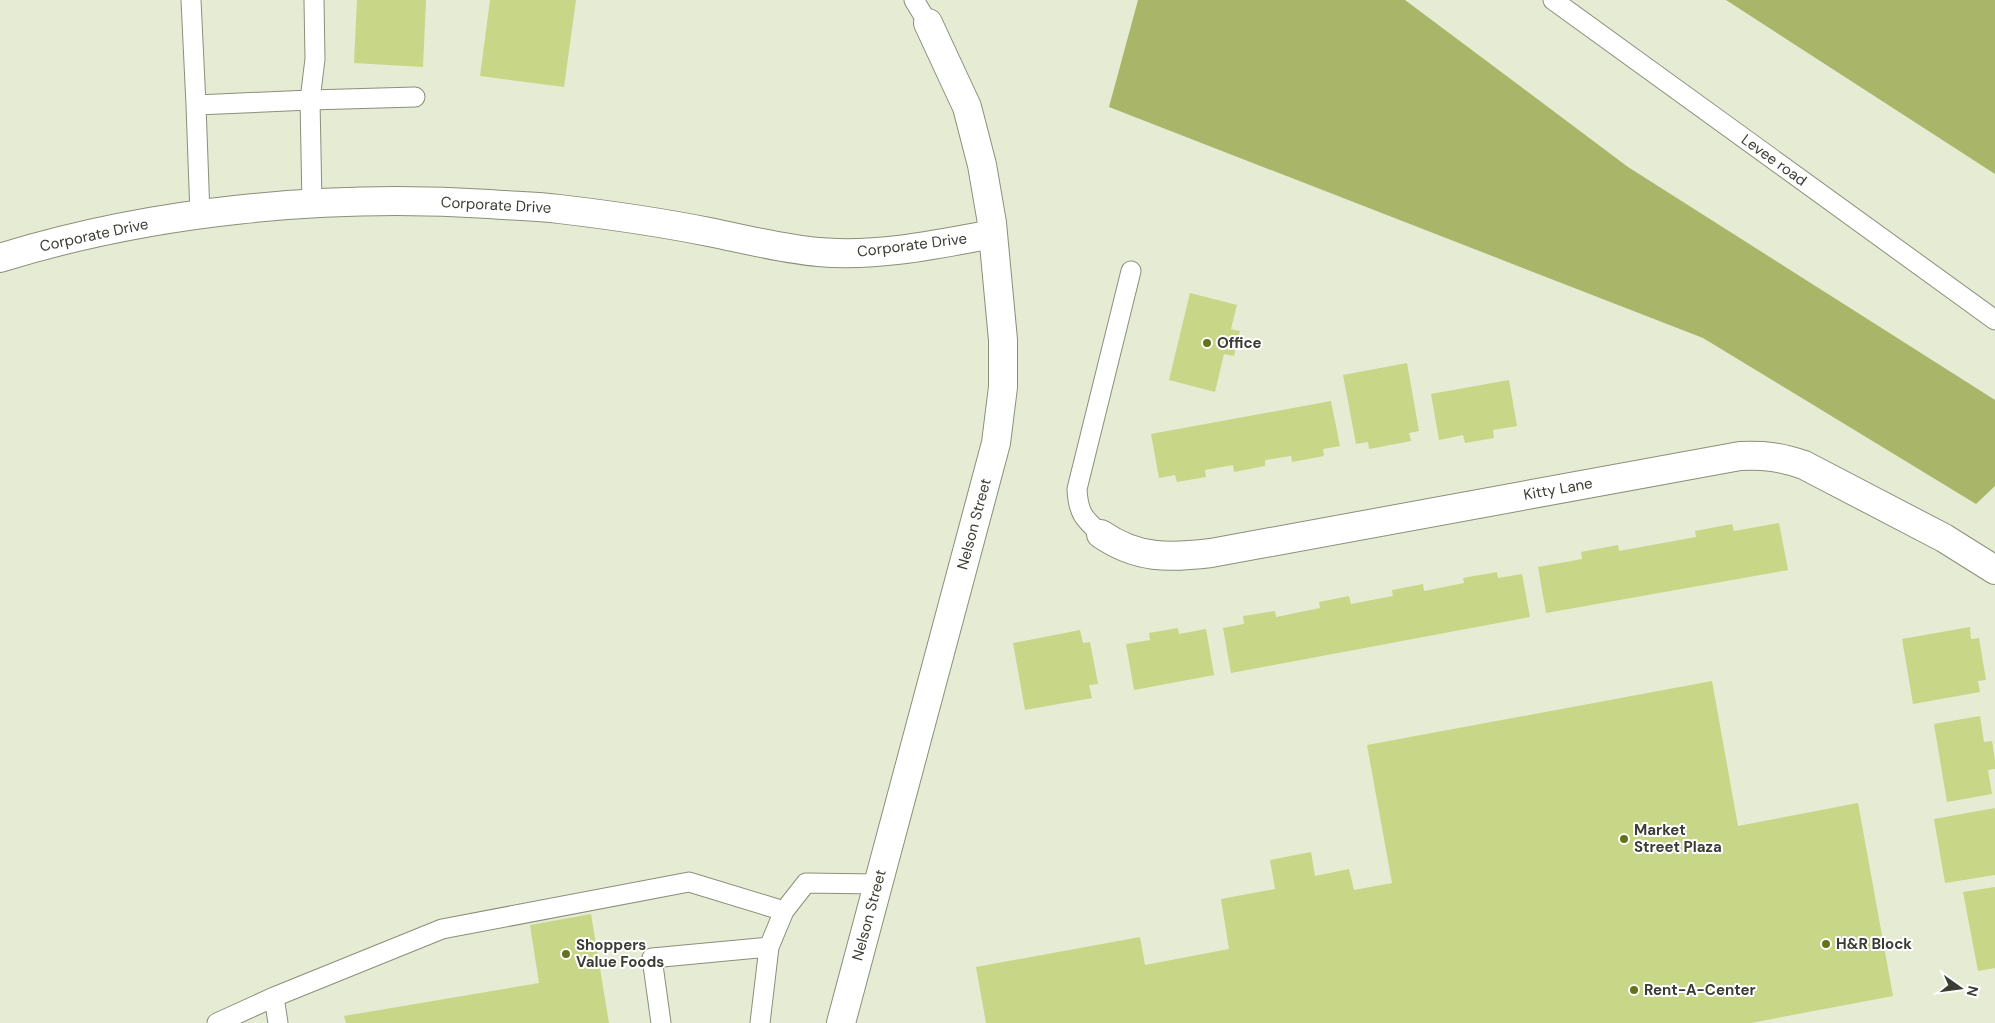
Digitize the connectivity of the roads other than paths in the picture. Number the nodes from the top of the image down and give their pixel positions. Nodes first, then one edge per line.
1 (191, 0) edge
2 (314, 0) edge
3 (914, 0) edge
4 (1553, 0) edge
5 (928, 23) joint
6 (415, 97) dead end
7 (310, 100) junction
8 (196, 105) junction
9 (312, 204) junction
10 (200, 215) junction
11 (993, 234) junction
12 (0, 258) edge
13 (1131, 271) dead end
14 (1995, 320) edge
15 (1101, 534) joint
16 (1995, 570) edge
17 (877, 884) junction
18 (784, 911) junction
19 (769, 947) junction
20 (274, 997) junction
21 (217, 1023) edge
22 (278, 1023) edge
23 (661, 1023) edge
24 (760, 1023) edge
25 (841, 1023) edge

1 - 8 lane
2 - 7 lane
3 - 5 lane
4 - 14 lane, Levee road
5 - 11 street, Nelson Street
6 - 7 lane
7 - 8 lane
7 - 9 lane
8 - 10 lane
9 - 10 street, Corporate Drive
9 - 11 street, Corporate Drive
10 - 12 street, Corporate Drive
11 - 17 street, Nelson Street
13 - 15 lane
15 - 16 street, Kitty Lane
17 - 18 lane
17 - 25 street, Nelson Street
18 - 19 lane
18 - 20 lane
19 - 23 lane
19 - 24 lane
20 - 21 lane
20 - 22 lane

